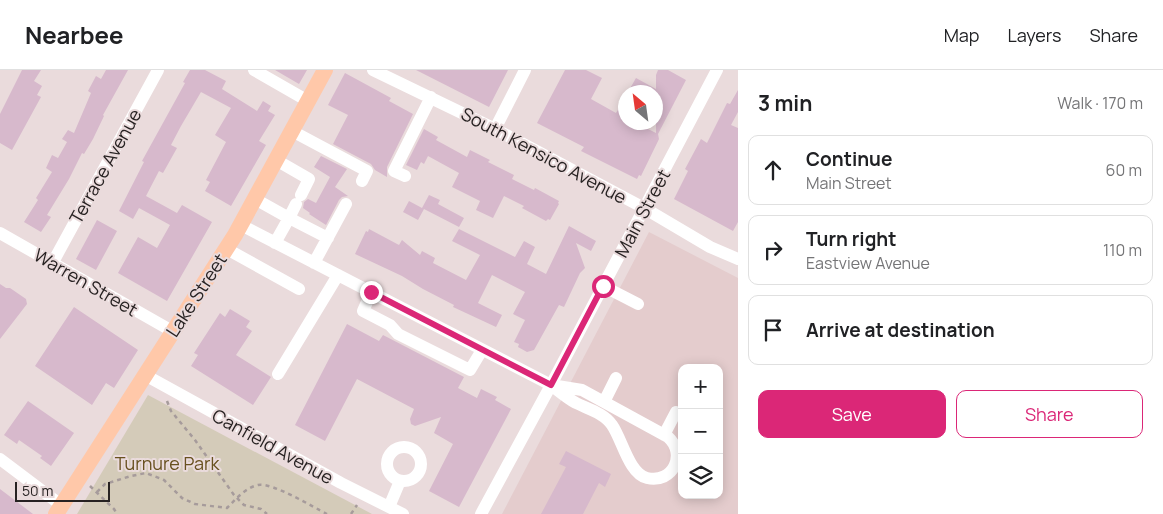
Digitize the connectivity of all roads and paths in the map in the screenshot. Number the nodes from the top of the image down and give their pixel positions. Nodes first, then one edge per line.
1 (158, 70) edge
2 (254, 70) edge
3 (325, 70) edge
4 (374, 70) edge
5 (525, 70) edge
6 (717, 70) edge
7 (431, 97) junction
8 (308, 101) junction
9 (495, 129) junction
10 (292, 131) junction
11 (276, 160) junction
12 (405, 176) dead end
13 (362, 181) dead end
14 (255, 199) junction
15 (346, 204) dead end
16 (644, 208) junction
17 (289, 218) junction
18 (240, 225) junction
19 (0, 233) edge
20 (328, 238) junction
21 (275, 243) junction
22 (226, 248) junction
23 (738, 259) edge
24 (52, 262) junction
25 (314, 263) junction
26 (338, 275) junction
27 (603, 286) junction
28 (298, 289) dead end
29 (371, 292) junction
30 (638, 304) dead end
31 (172, 331) junction
32 (482, 350) junction
33 (278, 374) dead end
34 (145, 375) junction
35 (616, 378) dead end
36 (551, 385) junction
37 (168, 388) junction
38 (604, 402) junction
39 (676, 412) dead end
40 (664, 434) junction
41 (0, 459) edge
42 (78, 478) junction
43 (400, 481) dead end
44 (97, 492) junction
45 (237, 498) junction
46 (388, 507) junction
47 (58, 509) edge
48 (117, 514) edge
49 (266, 514) edge
50 (327, 514) edge
51 (403, 514) edge
52 (481, 514) edge

1 - 24 street, Terrace Avenue
2 - 8 street
3 - 8 main road, Lake Street
4 - 7 street, South Kensico Avenue
5 - 9 street
6 - 16 street, Main Street
7 - 9 street, South Kensico Avenue
7 - 12 street
8 - 10 main road, Lake Street
9 - 16 street, South Kensico Avenue
10 - 11 main road, Lake Street
10 - 13 street
11 - 14 main road, Lake Street
11 - 17 street
14 - 17 street
14 - 18 main road, Lake Street
15 - 20 street
16 - 23 street, South Kensico Avenue
16 - 27 street, Main Street
17 - 20 street
17 - 21 street
18 - 21 street
18 - 22 main road, Lake Street
19 - 24 street, Warren Street
20 - 25 street
21 - 25 street
22 - 28 street
22 - 31 main road, Lake Street
24 - 31 street, Warren Street
25 - 26 street
26 - 29 street
26 - 33 street
27 - 30 street
27 - 36 street, Main Street
29 - 32 street
29 - 32 street
31 - 34 main road, Lake Street
32 - 36 street
34 - 37 street, Canfield Avenue
34 - 42 main road, Lake Street
35 - 38 street
36 - 38 street
36 - 40 street
36 - 52 street, Main Street
37 - 45 path
37 - 46 street, Canfield Avenue
38 - 40 street
39 - 40 street
41 - 47 street
42 - 44 path
42 - 47 main road, Lake Street
43 - 46 street
44 - 45 path
44 - 48 path
45 - 49 path
45 - 50 path
46 - 51 street, Canfield Avenue

